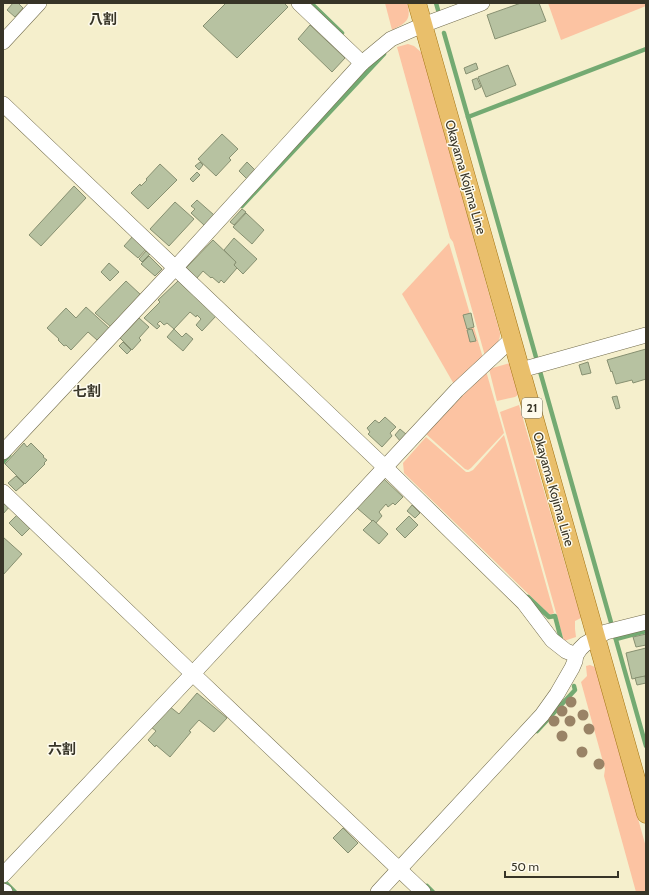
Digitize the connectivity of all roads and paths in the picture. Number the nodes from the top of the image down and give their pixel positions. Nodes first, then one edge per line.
1 (39, 3) edge
2 (299, 3) edge
3 (416, 3) edge
4 (482, 3) edge
5 (423, 25) junction
6 (3, 42) edge
7 (362, 63) junction
8 (3, 104) edge
9 (179, 268) junction
10 (646, 335) edge
11 (512, 339) junction
12 (532, 367) junction
13 (3, 452) edge
14 (387, 470) junction
15 (3, 492) edge
16 (646, 622) edge
17 (608, 633) junction
18 (576, 655) junction
19 (196, 670) junction
20 (646, 814) edge
21 (399, 869) junction
22 (3, 875) edge
23 (378, 892) edge
24 (423, 892) edge

1 - 6 street
2 - 7 street
3 - 5 main road, Okayama Kojima Line / 21
4 - 5 street
5 - 7 street
5 - 11 main road, Okayama Kojima Line / 21
7 - 9 street
8 - 9 street
9 - 13 street
9 - 14 street
10 - 12 street
11 - 12 main road, Okayama Kojima Line / 21
11 - 14 street
12 - 17 main road, Okayama Kojima Line / 21
14 - 18 street
14 - 19 street
15 - 19 street
16 - 17 street
17 - 18 street
17 - 20 main road, Okayama Kojima Line / 21
18 - 21 street
19 - 21 street
19 - 22 street
21 - 23 street
21 - 24 street

